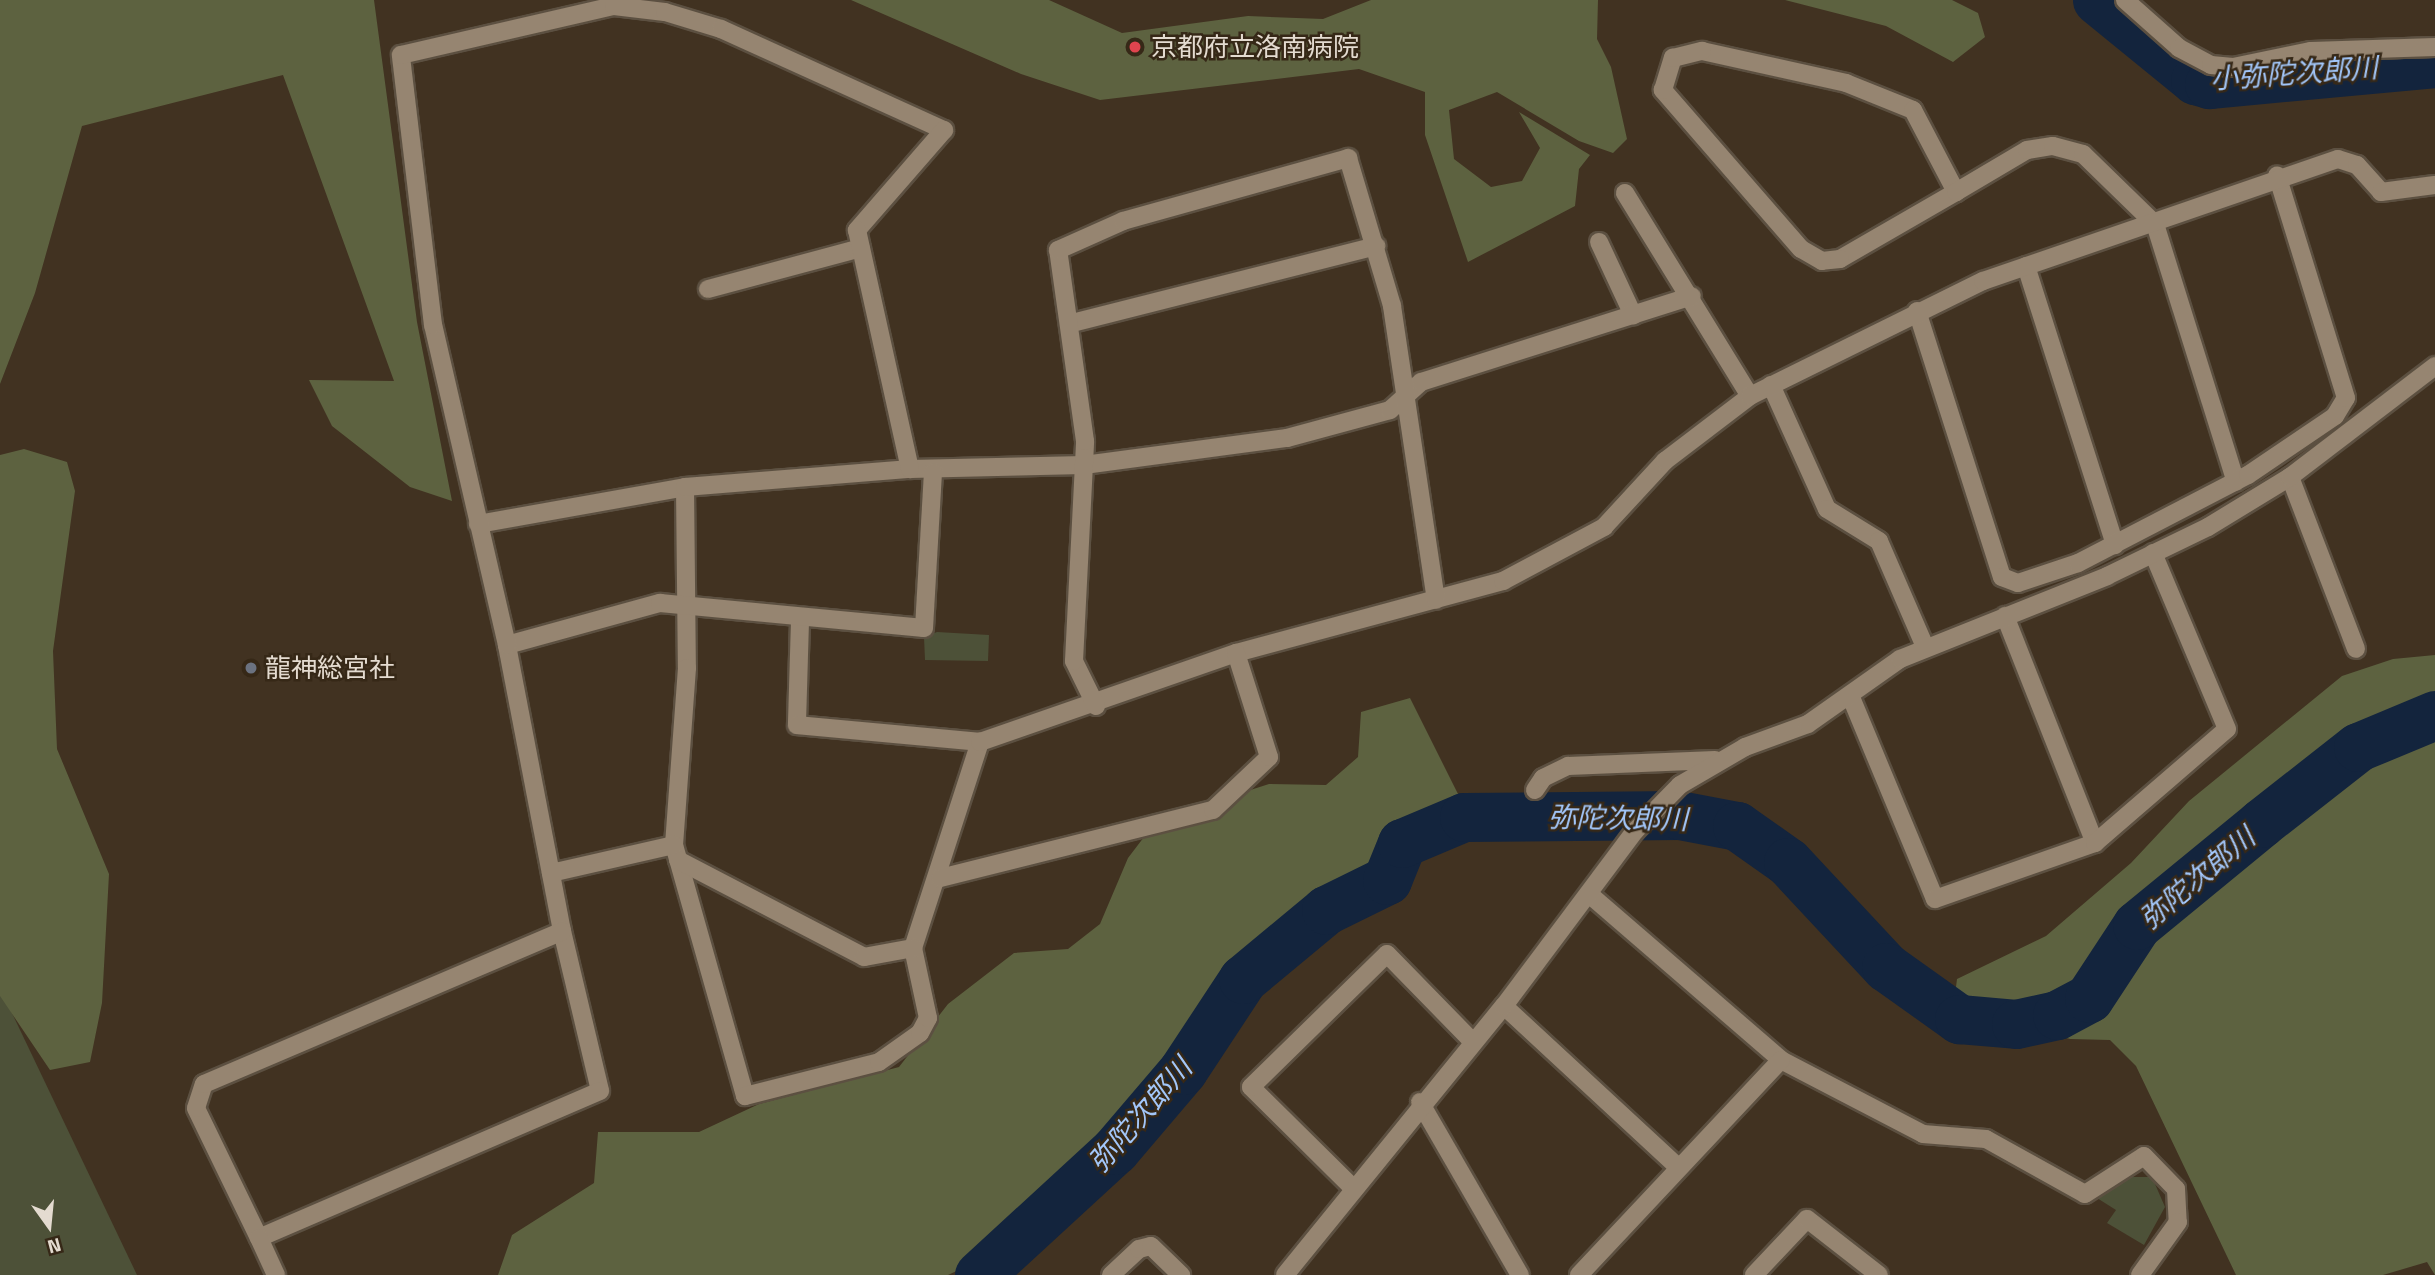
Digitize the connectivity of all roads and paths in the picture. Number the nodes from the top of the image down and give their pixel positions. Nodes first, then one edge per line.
1 (2124, 0) edge
2 (2435, 47) edge
3 (2277, 175) junction
4 (2435, 185) edge
5 (1956, 192) junction
6 (1625, 193) dead end
7 (2155, 225) junction
8 (1599, 242) dead end
9 (1376, 246) junction
10 (861, 248) junction
11 (2026, 266) junction
12 (708, 289) dead end
13 (1692, 296) junction
14 (1917, 311) junction
15 (1633, 315) junction
16 (1072, 323) junction
17 (2435, 366) edge
18 (1771, 385) junction
19 (1405, 396) junction
20 (1749, 396) junction
21 (1084, 465) junction
22 (909, 469) junction
23 (933, 472) junction
24 (2290, 477) junction
25 (2236, 482) junction
26 (685, 487) junction
27 (478, 524) junction
28 (2115, 545) junction
29 (2153, 553) junction
30 (1436, 600) junction
31 (687, 606) junction
32 (2005, 616) junction
33 (800, 621) junction
34 (507, 645) junction
35 (1925, 647) junction
36 (2356, 649) dead end
37 (1236, 653) junction
38 (1850, 695) junction
39 (1096, 706) junction
40 (980, 742) junction
41 (1719, 760) junction
42 (1535, 790) dead end
43 (2095, 843) junction
44 (676, 852) junction
45 (551, 873) junction
46 (940, 878) junction
47 (1589, 894) junction
48 (562, 931) junction
49 (913, 948) junction
50 (1504, 1006) junction
51 (1472, 1041) junction
52 (1781, 1060) junction
53 (1420, 1102) junction
54 (1679, 1168) junction
55 (1352, 1187) junction
56 (260, 1238) junction
57 (276, 1275) edge
58 (1111, 1275) edge
59 (1181, 1275) edge
60 (1285, 1275) edge
61 (1520, 1275) edge
62 (1579, 1275) edge
63 (1754, 1275) edge
64 (1880, 1275) edge
65 (2140, 1275) edge

1 - 2 street
3 - 4 street
3 - 7 street
3 - 25 street
5 - 5 street
5 - 7 street
6 - 13 street
7 - 11 street
7 - 25 street
8 - 15 street
9 - 16 street
9 - 16 street
9 - 19 street
10 - 12 street
10 - 22 street
10 - 27 street
11 - 14 street
11 - 28 street
13 - 15 street
13 - 20 street
14 - 18 street
14 - 28 street
15 - 19 street
16 - 21 street
17 - 24 street
18 - 20 street
18 - 35 street
19 - 21 street
19 - 30 street
20 - 30 street
21 - 23 street
21 - 39 street
22 - 23 street
22 - 26 street
23 - 33 street
24 - 29 street
24 - 36 street
25 - 28 street
26 - 27 street
26 - 31 street
27 - 34 street
29 - 32 street
29 - 43 street
30 - 37 street
31 - 33 street
31 - 34 street
31 - 44 street
32 - 35 street
32 - 43 street
33 - 40 street
34 - 45 street
35 - 38 street
37 - 39 street
37 - 46 street
38 - 41 street
38 - 43 street
39 - 40 street
40 - 46 street
41 - 42 street
41 - 47 street
44 - 45 street
44 - 49 street
44 - 49 street
45 - 48 street
46 - 49 street
47 - 50 street
47 - 52 street
48 - 56 street
48 - 56 street
50 - 51 street
50 - 54 street
51 - 53 street
51 - 55 street
52 - 54 street
52 - 65 street
53 - 55 street
53 - 61 street
54 - 62 street
55 - 60 street
56 - 57 street
58 - 59 street
63 - 64 street

